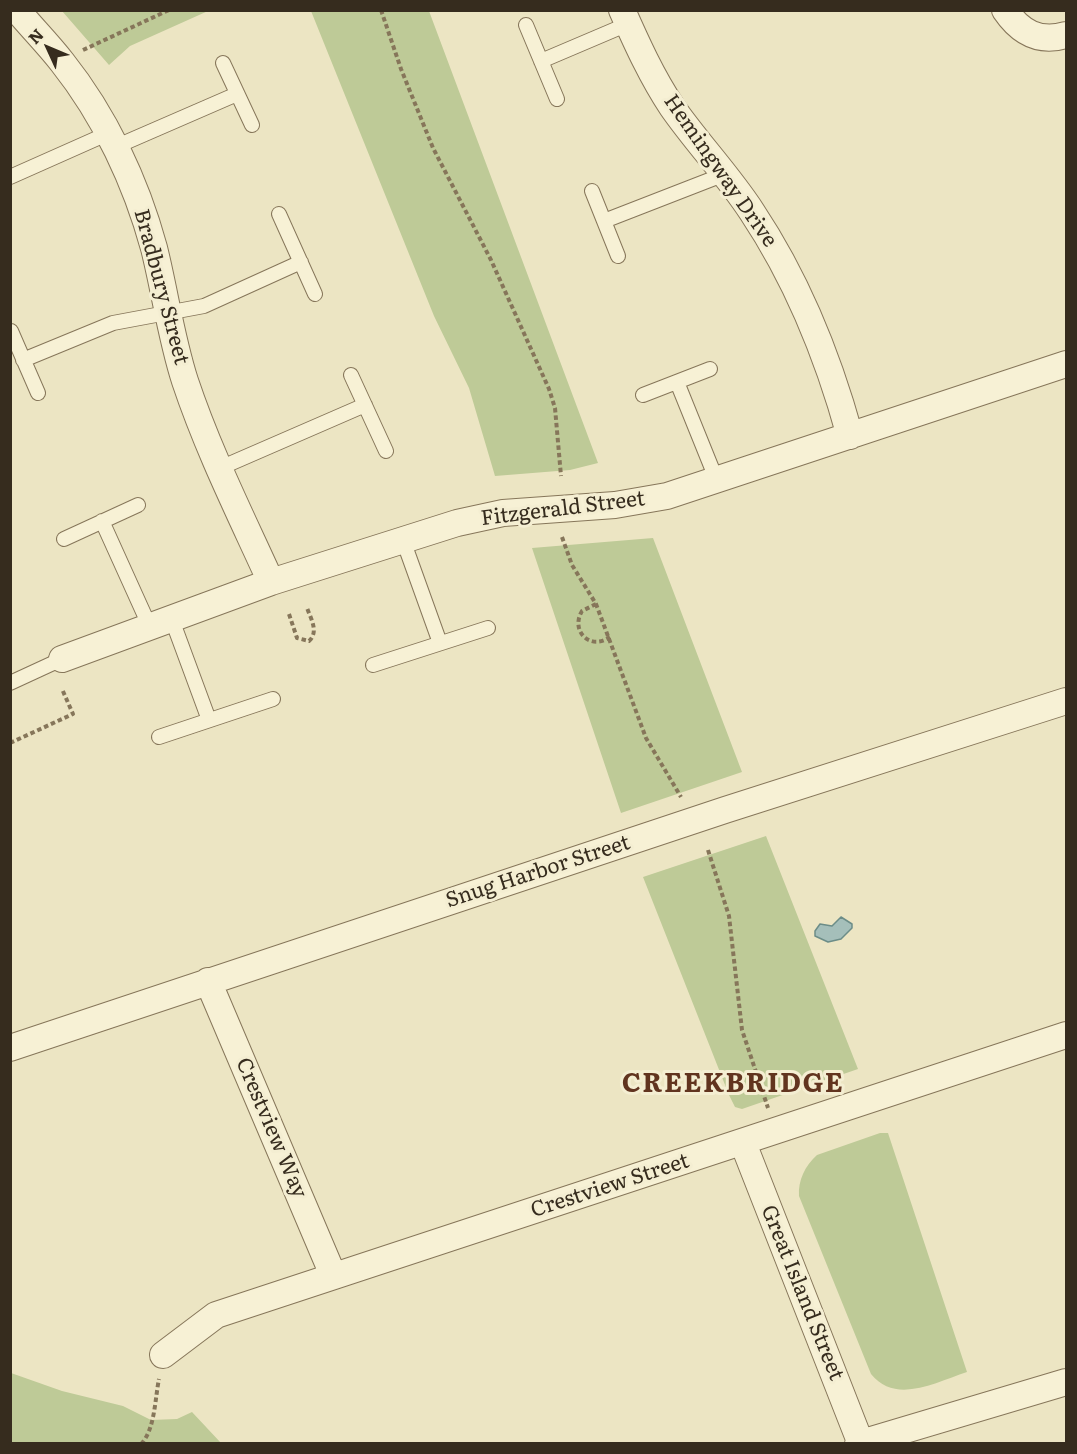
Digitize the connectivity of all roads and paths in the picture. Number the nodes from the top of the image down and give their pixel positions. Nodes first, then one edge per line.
1 (17, 10) edge
2 (169, 10) edge
3 (381, 10) edge
4 (1005, 10) edge
5 (625, 17) edge
6 (526, 26) dead end
7 (1066, 35) edge
8 (541, 61) junction
9 (62, 62) junction
10 (223, 63) dead end
11 (237, 94) junction
12 (557, 99) dead end
13 (252, 125) dead end
14 (112, 140) junction
15 (725, 174) junction
16 (10, 177) edge
17 (592, 191) dead end
18 (279, 214) dead end
19 (604, 221) junction
20 (618, 256) dead end
21 (301, 262) junction
22 (315, 294) dead end
23 (168, 313) junction
24 (11, 331) edge
25 (23, 360) junction
26 (1066, 364) edge
27 (710, 369) dead end
28 (351, 375) dead end
29 (677, 382) junction
30 (38, 393) dead end
31 (643, 395) dead end
32 (365, 405) junction
33 (850, 436) junction
34 (386, 451) dead end
35 (220, 468) junction
36 (561, 476) dead end
37 (717, 481) junction
38 (138, 504) dead end
39 (102, 521) junction
40 (562, 537) dead end
41 (64, 538) dead end
42 (403, 540) junction
43 (271, 582) junction
44 (596, 604) junction
45 (307, 608) dead end
46 (289, 614) dead end
47 (160, 621) junction
48 (488, 628) dead end
49 (610, 637) junction
50 (440, 643) junction
51 (62, 659) joint
52 (373, 665) dead end
53 (10, 683) edge
54 (62, 689) dead end
55 (273, 699) dead end
56 (1066, 701) edge
57 (209, 720) junction
58 (159, 737) dead end
59 (10, 742) edge
60 (681, 797) dead end
61 (708, 850) dead end
62 (208, 981) junction
63 (1066, 1035) edge
64 (10, 1048) edge
65 (776, 1131) junction
66 (743, 1143) junction
67 (333, 1275) junction
68 (163, 1355) joint
69 (1066, 1382) edge
70 (141, 1443) edge
71 (860, 1443) edge

1 - 9 street, Bradbury Street
2 - 9 path
3 - 36 path
4 - 7 street
5 - 8 lane
5 - 15 street, Hemingway Drive
6 - 8 lane
8 - 12 lane
9 - 14 street, Bradbury Street
10 - 11 lane
11 - 13 lane
11 - 14 lane
14 - 16 lane
14 - 23 street, Bradbury Street
15 - 19 lane
15 - 33 street, Hemingway Drive
17 - 19 lane
18 - 21 lane
19 - 20 lane
21 - 22 lane
21 - 23 lane
23 - 25 lane
23 - 35 street, Bradbury Street
24 - 25 lane
25 - 30 lane
26 - 33 street, Fitzgerald Street
27 - 29 lane
28 - 32 lane
29 - 31 lane
29 - 37 lane
32 - 34 lane
32 - 35 lane
33 - 37 street, Fitzgerald Street
35 - 43 street, Bradbury Street
37 - 42 street, Fitzgerald Street
38 - 39 lane
39 - 41 lane
39 - 47 lane
40 - 44 path
42 - 43 street, Fitzgerald Street
42 - 50 lane
43 - 47 street, Fitzgerald Street
44 - 49 path
44 - 49 path
45 - 46 path
47 - 51 street, Fitzgerald Street
47 - 57 lane
48 - 50 lane
49 - 60 path
50 - 52 lane
51 - 53 lane
54 - 59 path
55 - 57 lane
56 - 62 street, Snug Harbor Street
57 - 58 lane
61 - 65 path
62 - 64 street, Snug Harbor Street
62 - 67 street, Crestview Way
63 - 65 street, Crestview Street
65 - 66 street, Crestview Street
66 - 67 street, Crestview Street
66 - 71 street, Great Island Street
67 - 68 street, Crestview Street
68 - 70 path
69 - 71 street

